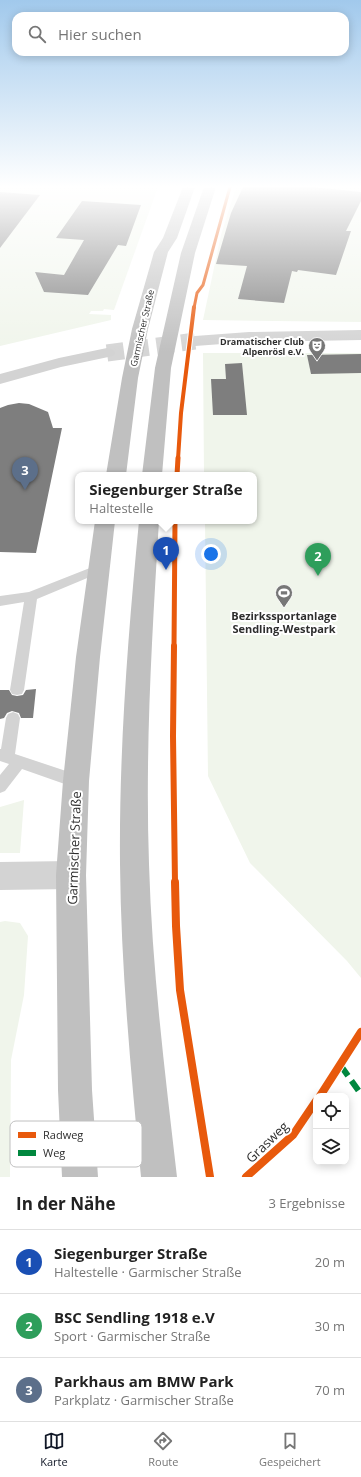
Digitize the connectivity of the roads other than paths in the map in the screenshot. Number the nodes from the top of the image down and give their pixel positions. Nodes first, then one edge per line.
1 (160, 242) edge
2 (167, 242) edge
3 (192, 242) edge
4 (161, 252) junction
5 (361, 335) edge
6 (195, 341) tunnel mouth
7 (107, 353) tunnel mouth
8 (0, 379) edge
9 (116, 472) edge
10 (152, 472) edge
11 (105, 524) edge
12 (149, 524) edge
13 (100, 568) junction
14 (31, 596) junction
15 (0, 601) edge
16 (17, 690) dead end
17 (13, 718) dead end
18 (9, 759) edge
19 (76, 781) junction
20 (0, 786) edge
21 (71, 875) junction
22 (0, 876) edge
23 (77, 1121) edge
24 (79, 1167) edge
25 (80, 1177) edge
26 (159, 1177) edge

1 - 4 highway
2 - 4 highway, Garmischer Straße
3 - 10 highway
4 - 9 highway, Garmischer Straße
5 - 6 street
7 - 8 street
11 - 13 highway, Garmischer Straße
12 - 26 highway
13 - 14 lane
13 - 19 highway, Garmischer Straße
14 - 15 lane
14 - 16 lane
17 - 18 lane
18 - 19 lane
18 - 20 lane
19 - 21 highway, Garmischer Straße
21 - 22 street
21 - 23 highway, Garmischer Straße
24 - 25 highway, Garmischer Straße

